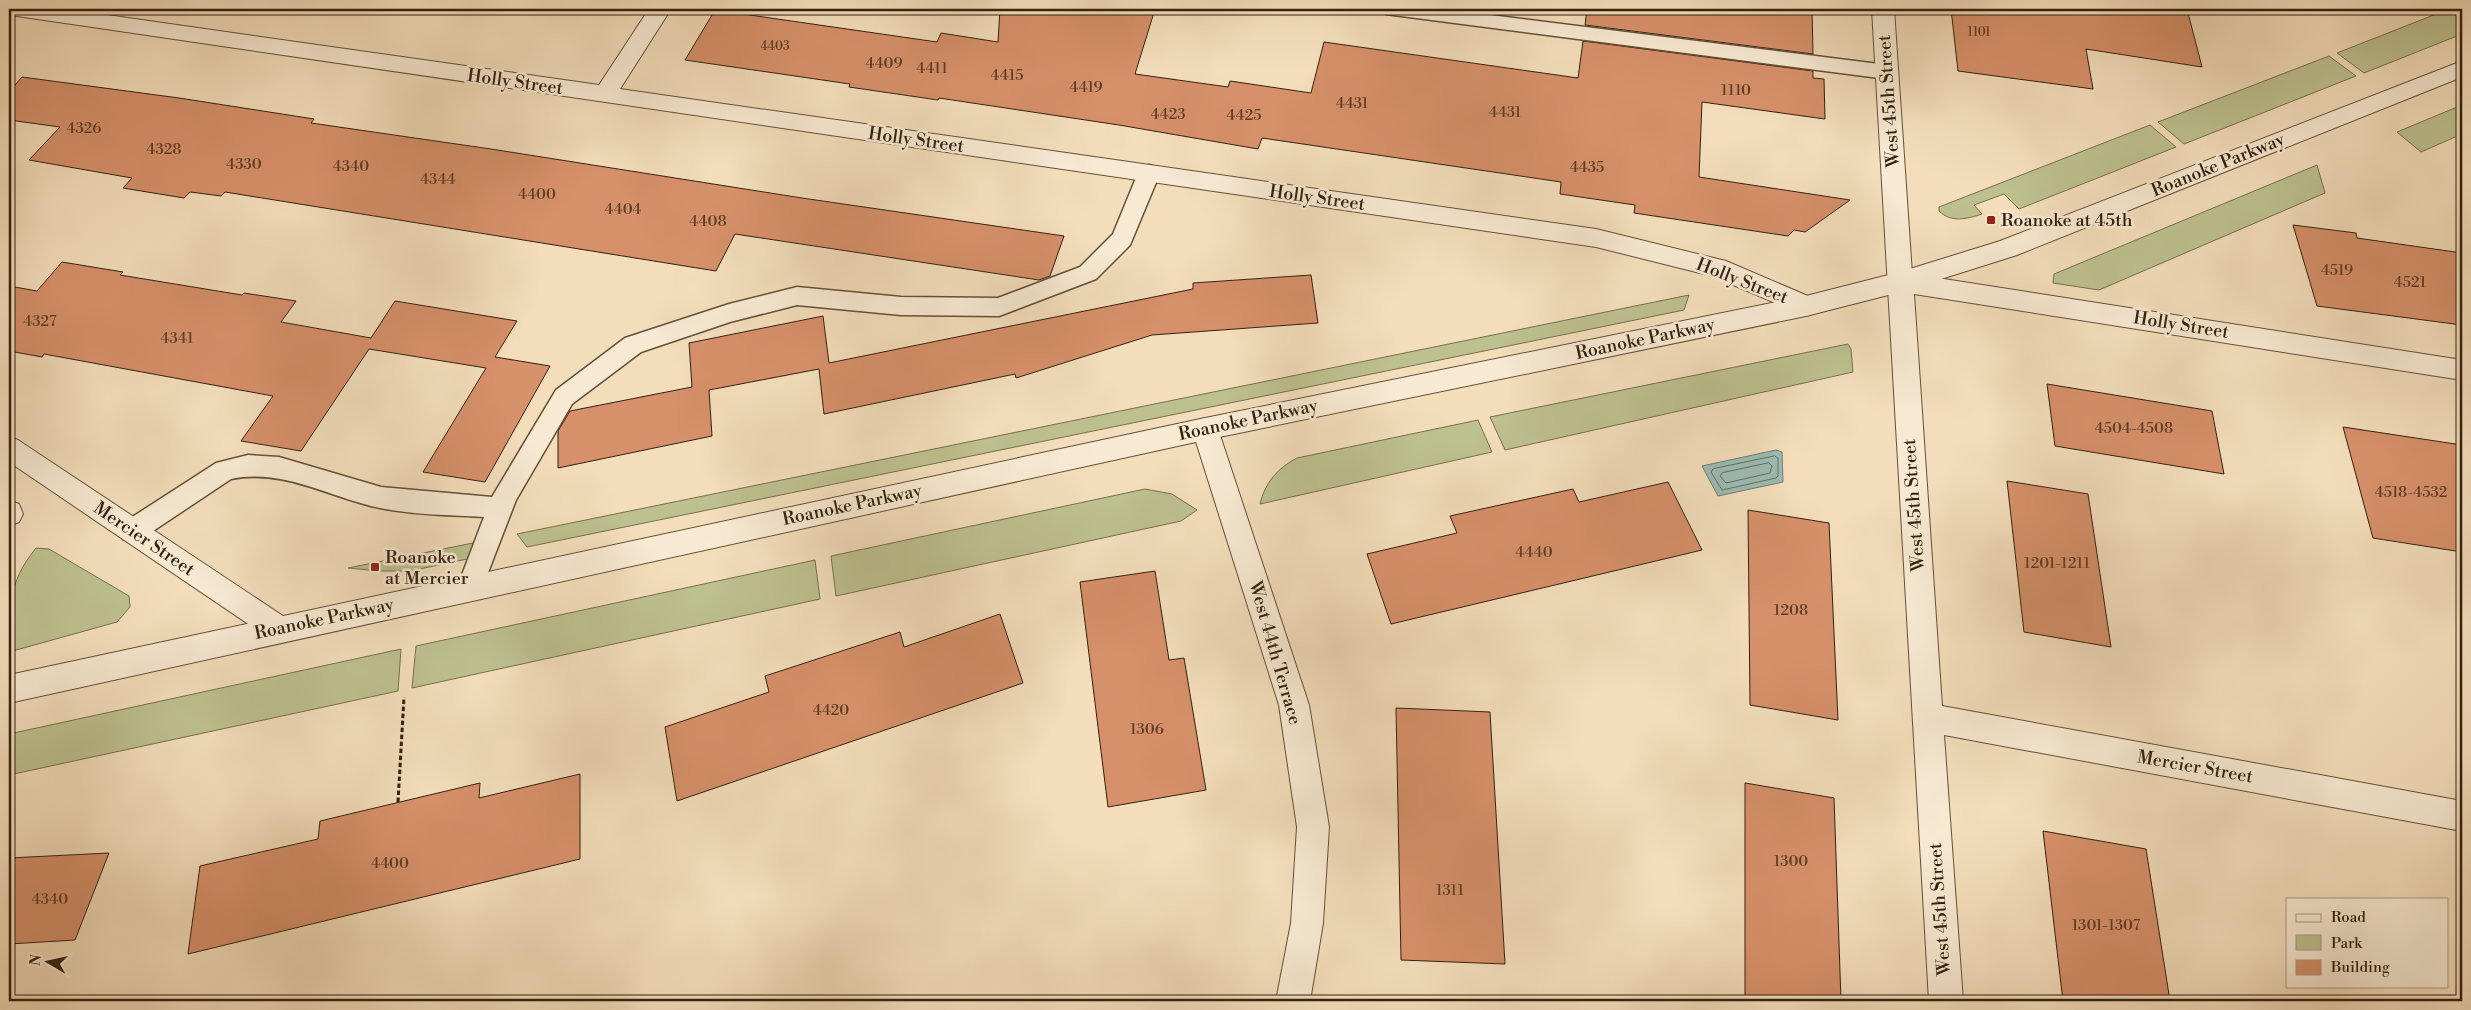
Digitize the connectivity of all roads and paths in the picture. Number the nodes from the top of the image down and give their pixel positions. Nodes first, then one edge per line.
1 (17, 9) edge
2 (660, 9) edge
3 (1393, 9) edge
4 (1882, 9) edge
5 (2462, 69) edge
6 (1887, 72) junction
7 (604, 95) junction
8 (1149, 173) junction
9 (1900, 282) junction
10 (1806, 306) junction
11 (2462, 370) edge
12 (1205, 429) junction
13 (9, 448) edge
14 (501, 508) junction
15 (132, 531) junction
16 (470, 588) junction
17 (279, 629) junction
18 (9, 689) edge
19 (404, 697) dead end
20 (1928, 718) junction
21 (398, 802) dead end
22 (2462, 816) edge
23 (1293, 1001) edge
24 (1946, 1001) edge

1 - 7 street, Holly Street
2 - 7 street
3 - 6 lane
4 - 6 street, West 45th Street
5 - 9 street, Roanoke Parkway
6 - 9 street, West 45th Street
7 - 8 street, Holly Street
8 - 10 street, Holly Street
8 - 14 lane
9 - 10 street, Roanoke Parkway
9 - 11 street, Holly Street
9 - 20 street, West 45th Street
10 - 12 street, Roanoke Parkway
12 - 16 street, Roanoke Parkway
12 - 23 street, West 44th Terrace
13 - 15 street, Mercier Street
14 - 15 lane
14 - 16 lane
15 - 17 street, Mercier Street
16 - 17 street, Roanoke Parkway
17 - 18 street, Roanoke Parkway
19 - 21 path
20 - 22 street, Mercier Street
20 - 24 street, West 45th Street

